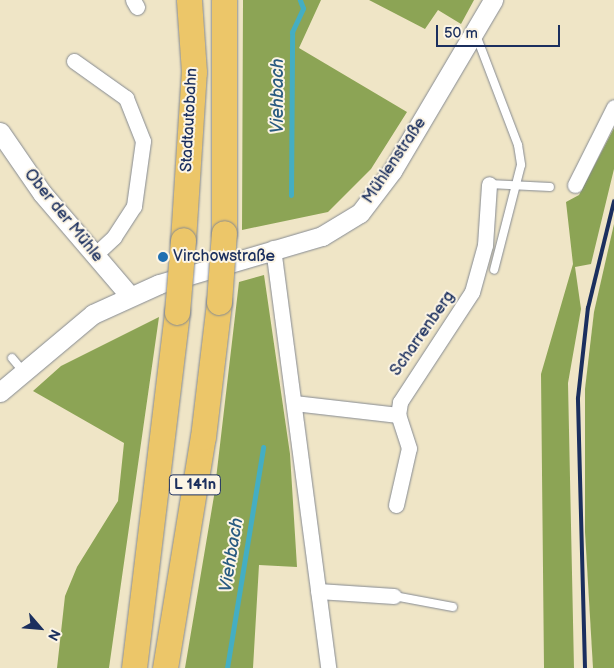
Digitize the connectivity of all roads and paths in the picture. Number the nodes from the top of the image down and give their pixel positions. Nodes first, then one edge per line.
1 (189, 0) edge
2 (224, 0) edge
3 (493, 0) edge
4 (475, 33) junction
5 (74, 61) dead end
6 (614, 106) edge
7 (0, 132) edge
8 (489, 184) joint
9 (575, 184) dead end
10 (517, 185) junction
11 (550, 187) dead end
12 (273, 248) junction
13 (95, 255) junction
14 (494, 270) dead end
15 (130, 296) junction
16 (0, 392) edge
17 (294, 403) junction
18 (398, 415) junction
19 (396, 505) dead end
20 (318, 591) junction
21 (394, 596) joint
22 (453, 607) dead end
23 (134, 668) edge
24 (165, 668) edge
25 (328, 668) edge

1 - 23 highway, Stadtautobahn / L 141n, bridge
2 - 24 highway, Stadtautobahn / L 141n, bridge
3 - 4 street, Mühlenstraße
4 - 10 lane
4 - 12 street, Mühlenstraße
5 - 13 street
6 - 9 street
7 - 13 street, Ober der Mühle
8 - 10 lane
8 - 18 street, Scharrenberg
10 - 11 lane
10 - 14 lane
12 - 15 street, Mühlenstraße
12 - 17 street
13 - 15 street, Ober der Mühle
15 - 16 street, Mühlenstraße
17 - 18 street
17 - 20 street
18 - 19 street
20 - 21 street
20 - 25 street
21 - 22 lane

